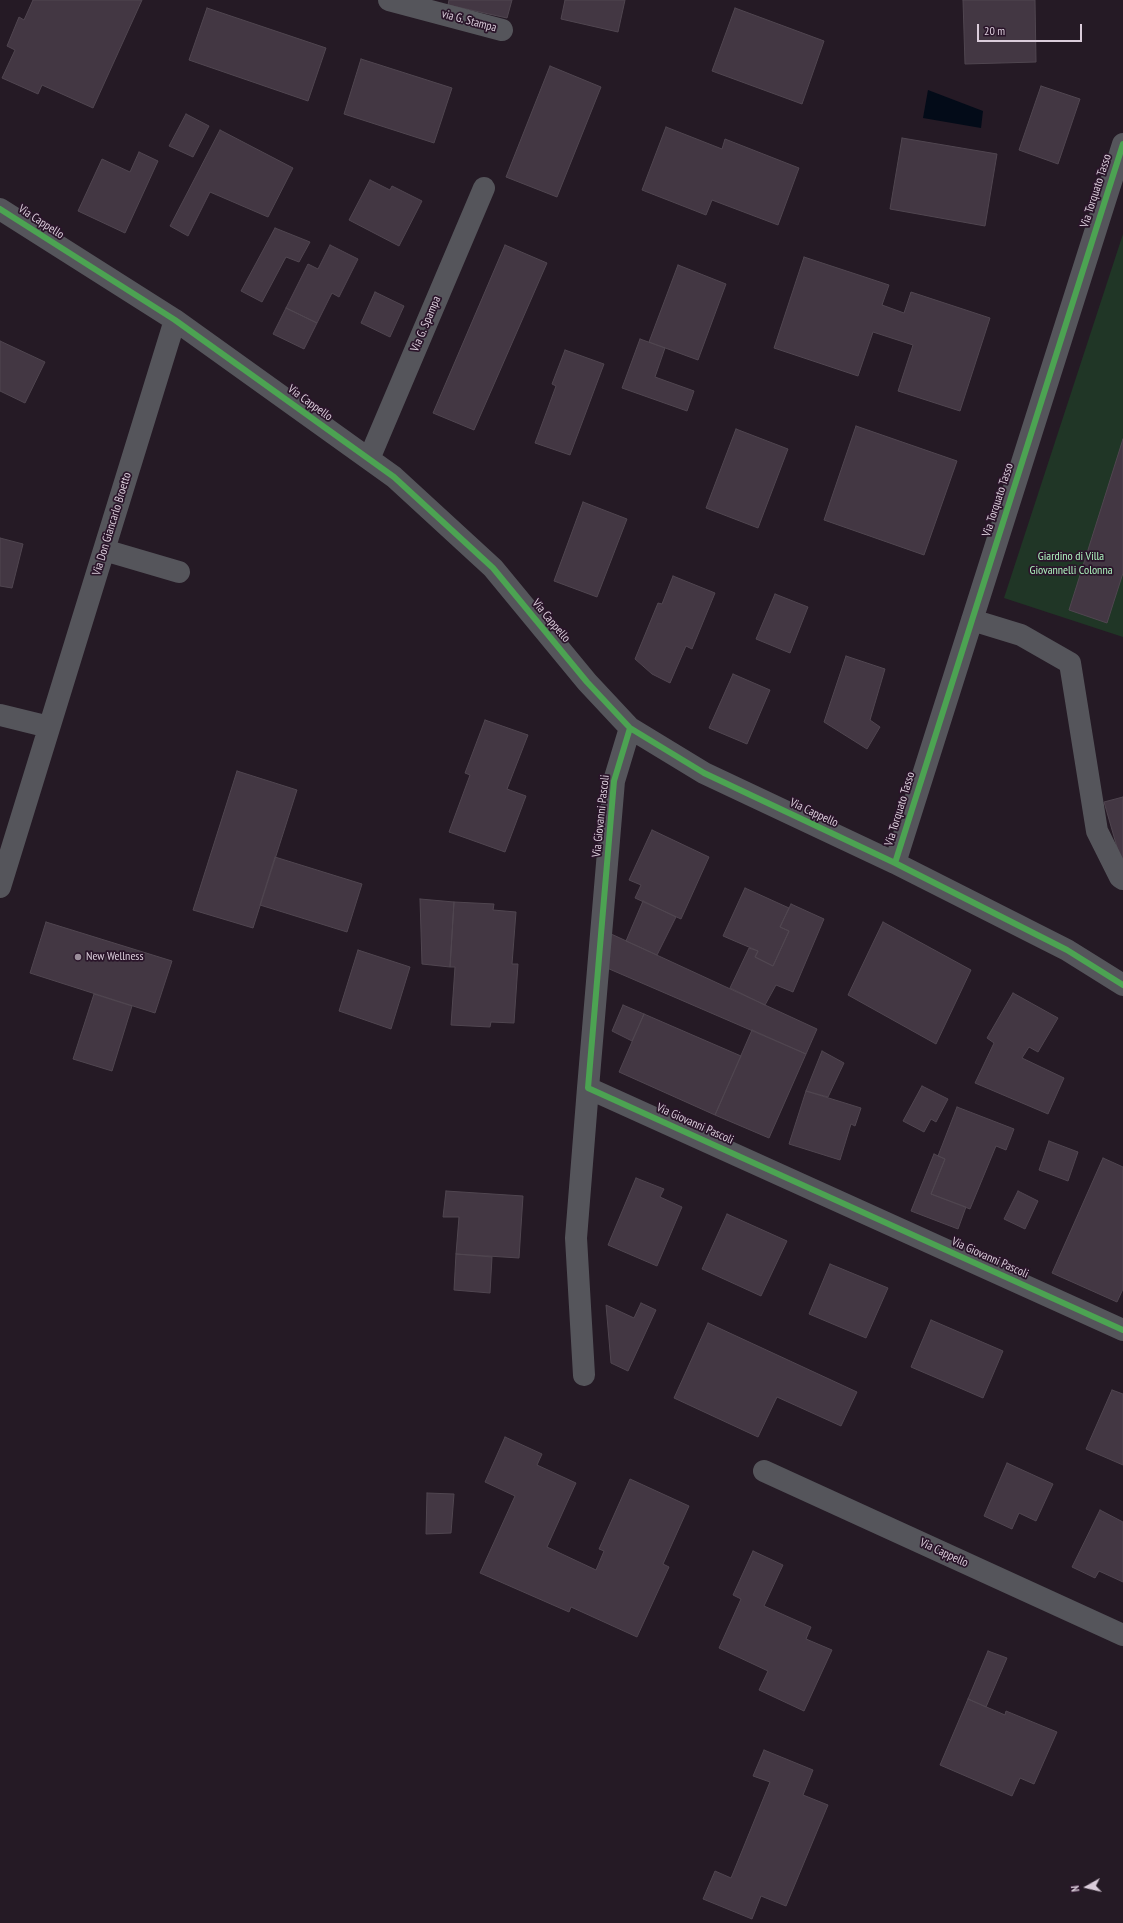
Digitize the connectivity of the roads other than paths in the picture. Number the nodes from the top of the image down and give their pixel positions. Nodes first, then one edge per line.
1 (389, 0) edge
2 (502, 30) dead end
3 (1123, 144) edge
4 (484, 188) dead end
5 (0, 209) edge
6 (175, 320) junction
7 (369, 459) junction
8 (104, 550) junction
9 (179, 572) dead end
10 (972, 620) junction
11 (0, 715) edge
12 (49, 727) junction
13 (630, 728) junction
14 (895, 863) junction
15 (1123, 879) edge
16 (0, 887) edge
17 (1123, 985) edge
18 (588, 1088) junction
19 (1123, 1330) edge
20 (584, 1375) dead end
21 (764, 1471) dead end
22 (1123, 1635) edge

1 - 2 street, via G. Stampa
3 - 10 street, Via Torquato Tasso
4 - 7 street, Via G. Spampa
5 - 6 street, Via Cappello
6 - 7 street, Via Cappello
6 - 8 street, Via Don Giancarlo Broetto
7 - 13 street, Via Cappello
8 - 9 street
8 - 12 street, Via Don Giancarlo Broetto
10 - 14 street, Via Torquato Tasso
10 - 15 street
11 - 12 street
12 - 16 street, Via Don Giancarlo Broetto
13 - 14 street, Via Cappello
13 - 18 street, Via Giovanni Pascoli
14 - 17 street, Via Cappello
18 - 19 street, Via Giovanni Pascoli
18 - 20 street, Via Giovanni Pascoli
21 - 22 street, Via Cappello

